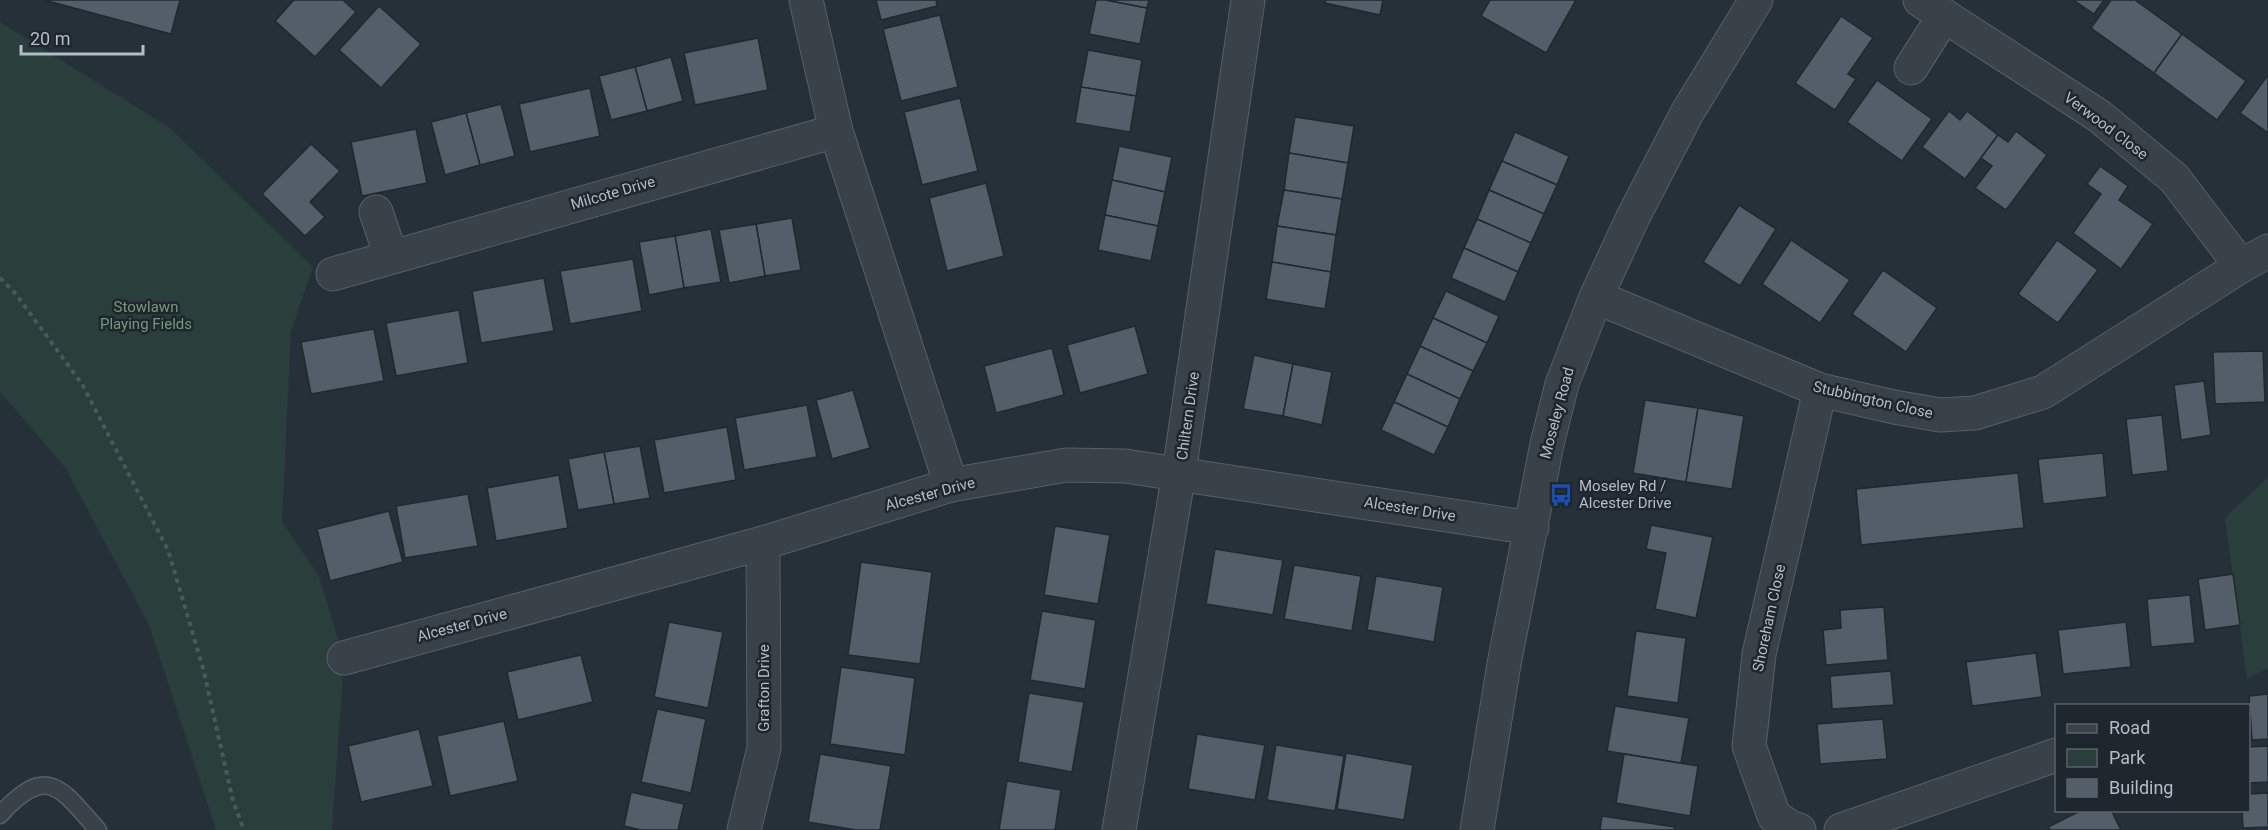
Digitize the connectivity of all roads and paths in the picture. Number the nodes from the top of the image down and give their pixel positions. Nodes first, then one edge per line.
1 (806, 0) edge
2 (1248, 0) edge
3 (1756, 0) edge
4 (1932, 8) edge
5 (1911, 68) dead end
6 (836, 131) junction
7 (376, 212) dead end
8 (391, 256) junction
9 (2254, 259) edge
10 (333, 274) dead end
11 (0, 278) edge
12 (1596, 297) junction
13 (1820, 390) junction
14 (1179, 474) junction
15 (951, 485) junction
16 (1532, 528) junction
17 (763, 543) junction
18 (344, 658) dead end
19 (2055, 755) edge
20 (0, 814) edge
21 (98, 830) edge
22 (244, 830) edge
23 (744, 830) edge
24 (1119, 830) edge
25 (1477, 830) edge
26 (1799, 830) edge
27 (1841, 830) edge

1 - 6 street
2 - 14 street, Chiltern Drive
3 - 12 street, Moseley Road
4 - 5 street, Verwood Close
4 - 9 street, Verwood Close
6 - 8 street, Milcote Drive
6 - 15 street
7 - 8 street
8 - 10 street, Milcote Drive
9 - 13 street, Stubbington Close
11 - 22 path
12 - 13 street, Stubbington Close
12 - 16 street, Moseley Road
13 - 26 street, Shoreham Close
14 - 15 street, Alcester Drive
14 - 16 street, Alcester Drive
14 - 24 street, Chiltern Drive
15 - 17 street, Alcester Drive
16 - 25 street, Moseley Road
17 - 18 street, Alcester Drive
17 - 23 street, Grafton Drive
19 - 27 street
20 - 21 lane

